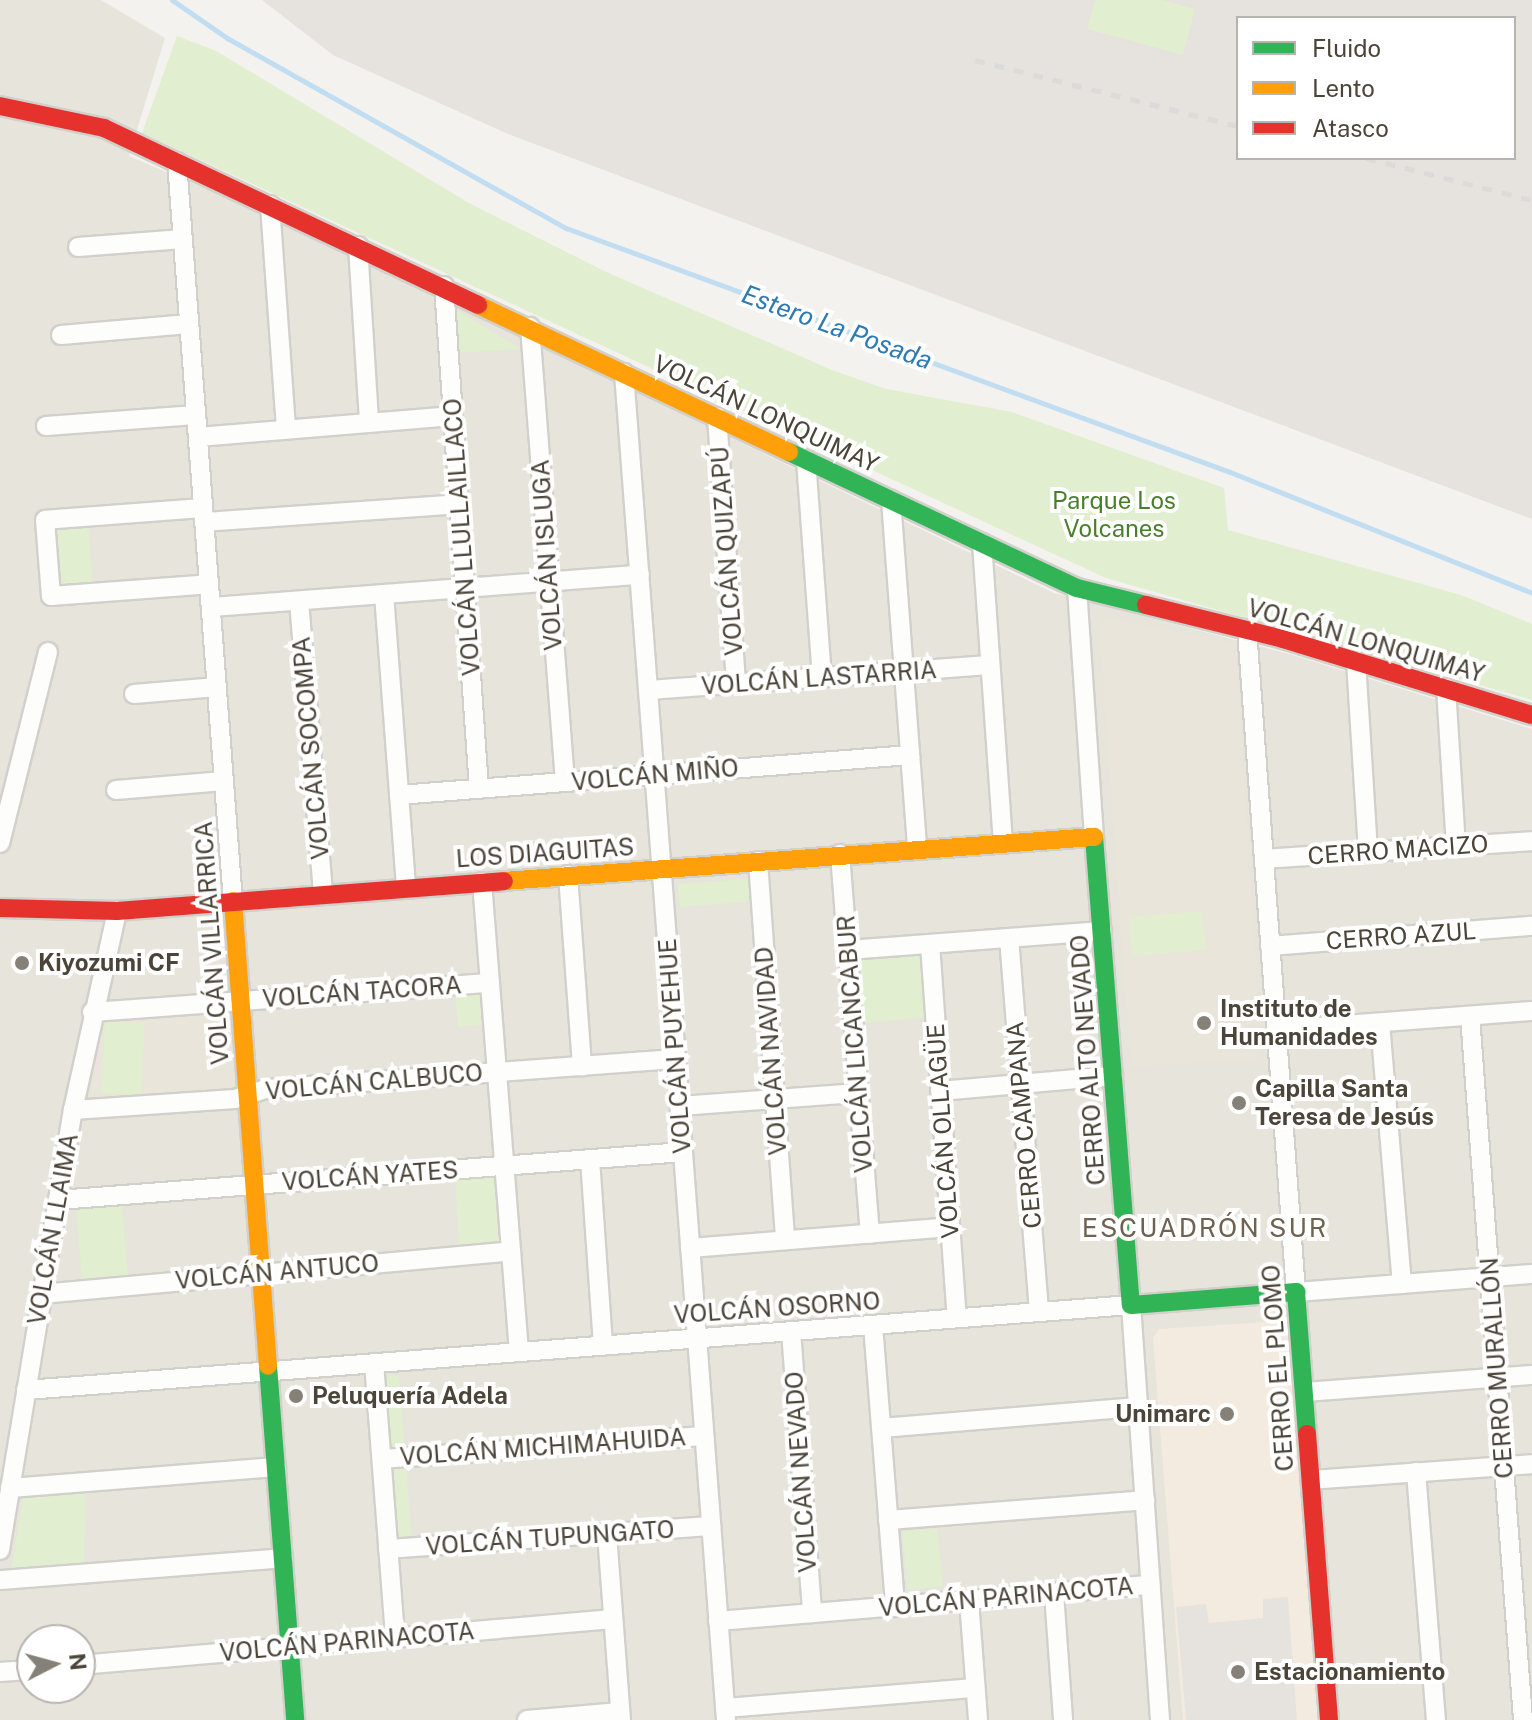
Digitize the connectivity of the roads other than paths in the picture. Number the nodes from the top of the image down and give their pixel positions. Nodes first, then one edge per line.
1 (0, 106) edge
2 (177, 162) junction
3 (270, 205) junction
4 (183, 239) junction
5 (358, 246) junction
6 (78, 247) dead end
7 (444, 286) junction
8 (189, 324) junction
9 (530, 327) junction
10 (61, 335) dead end
11 (624, 373) junction
12 (196, 415) junction
13 (453, 416) junction
14 (717, 417) junction
15 (369, 423) junction
16 (46, 426) dead end
17 (286, 429) junction
18 (198, 437) junction
19 (806, 460) junction
20 (891, 500) junction
21 (459, 504) junction
22 (204, 515) junction
23 (982, 543) junction
24 (640, 575) junction
25 (549, 581) junction
26 (209, 584) junction
27 (465, 588) junction
28 (1077, 588) junction
29 (384, 594) junction
30 (299, 601) junction
31 (211, 607) junction
32 (1247, 630) junction
33 (48, 652) dead end
34 (1356, 661) junction
35 (990, 665) junction
36 (904, 671) junction
37 (822, 678) junction
38 (736, 684) junction
39 (217, 687) junction
40 (1446, 688) junction
41 (648, 690) junction
42 (134, 694) dead end
43 (1532, 715) edge
44 (910, 755) junction
45 (654, 775) junction
46 (224, 781) junction
47 (565, 782) junction
48 (479, 789) junction
49 (116, 790) dead end
50 (399, 795) junction
51 (1094, 835) junction
52 (1532, 841) edge
53 (1003, 842) junction
54 (0, 843) edge
55 (1456, 846) junction
56 (917, 848) junction
57 (1368, 852) junction
58 (840, 854) junction
59 (1264, 859) junction
60 (758, 861) junction
61 (661, 868) junction
62 (568, 875) junction
63 (482, 882) junction
64 (406, 888) junction
65 (323, 894) junction
66 (233, 901) junction
67 (0, 908) edge
68 (117, 911) junction
69 (1532, 926) edge
70 (1102, 931) junction
71 (1009, 938) junction
72 (930, 944) junction
73 (1270, 946) junction
74 (848, 950) junction
75 (490, 983) junction
76 (241, 1001) junction
77 (1532, 1011) edge
78 (92, 1012) junction
79 (1470, 1016) junction
80 (1380, 1023) junction
81 (1277, 1030) junction
82 (676, 1059) junction
83 (582, 1066) junction
84 (497, 1072) junction
85 (1113, 1076) junction
86 (1021, 1084) junction
87 (940, 1091) junction
88 (859, 1093) junction
89 (248, 1095) junction
90 (775, 1099) junction
91 (680, 1106) junction
92 (73, 1110) junction
93 (683, 1152) junction
94 (590, 1159) junction
95 (504, 1166) junction
96 (255, 1185) junction
97 (58, 1200) junction
98 (950, 1227) junction
99 (870, 1234) junction
100 (785, 1240) junction
101 (690, 1248) junction
102 (511, 1251) junction
103 (261, 1274) junction
104 (1532, 1274) edge
105 (1490, 1277) junction
106 (1402, 1284) junction
107 (1296, 1292) junction
108 (42, 1294) junction
109 (1131, 1305) junction
110 (1039, 1312) junction
111 (957, 1318) junction
112 (873, 1325) junction
113 (791, 1331) junction
114 (697, 1338) junction
115 (603, 1346) junction
116 (519, 1352) junction
117 (374, 1363) junction
118 (269, 1372) junction
119 (1532, 1375) edge
120 (1497, 1378) junction
121 (26, 1390) junction
122 (1304, 1392) junction
123 (1138, 1407) junction
124 (881, 1428) junction
125 (704, 1436) junction
126 (382, 1459) junction
127 (1532, 1464) edge
128 (1504, 1466) junction
129 (276, 1467) junction
130 (1416, 1472) junction
131 (1311, 1480) junction
132 (10, 1488) junction
133 (1145, 1500) junction
134 (888, 1520) junction
135 (711, 1526) junction
136 (607, 1534) junction
137 (388, 1549) junction
138 (0, 1550) edge
139 (283, 1558) junction
140 (0, 1580) edge
141 (1151, 1585) junction
142 (1054, 1593) junction
143 (969, 1600) junction
144 (895, 1607) junction
145 (812, 1613) junction
146 (613, 1619) junction
147 (718, 1621) junction
148 (395, 1638) junction
149 (290, 1647) junction
150 (96, 1664) edge
151 (975, 1688) junction
152 (725, 1714) edge
153 (620, 1716) edge
154 (295, 1720) edge
155 (527, 1720) edge
156 (978, 1720) edge
157 (1063, 1720) edge
158 (1160, 1720) edge
159 (1329, 1720) edge
160 (1436, 1720) edge
161 (1523, 1720) edge

1 - 2 street, VOLCÁN LONQUIMAY
2 - 3 street, VOLCÁN LONQUIMAY
2 - 4 street, VOLCÁN VILLARRICA
3 - 5 street, VOLCÁN LONQUIMAY
3 - 17 street
4 - 6 street
4 - 8 street, VOLCÁN VILLARRICA
5 - 7 street, VOLCÁN LONQUIMAY
5 - 15 street
7 - 9 street, VOLCÁN LONQUIMAY
7 - 13 street, VOLCÁN LLULLAILLACO
8 - 10 street
8 - 12 street, VOLCÁN VILLARRICA
9 - 11 street, VOLCÁN LONQUIMAY
9 - 25 street, VOLCÁN ISLUGA
11 - 14 street, VOLCÁN LONQUIMAY
11 - 24 street, VOLCÁN PUYEHUE
12 - 16 street
12 - 18 street, VOLCÁN VILLARRICA
13 - 15 street
13 - 21 street, VOLCÁN LLULLAILLACO
14 - 19 street, VOLCÁN LONQUIMAY
14 - 38 street, VOLCÁN QUIZAPÚ
15 - 17 street
17 - 18 street
18 - 22 street, VOLCÁN VILLARRICA
19 - 20 street, VOLCÁN LONQUIMAY
19 - 37 street
20 - 23 street, VOLCÁN LONQUIMAY
20 - 36 street
21 - 22 street
21 - 27 street, VOLCÁN LLULLAILLACO
22 - 26 street, VOLCÁN VILLARRICA
22 - 26 street
23 - 28 street, VOLCÁN LONQUIMAY
23 - 35 street
24 - 25 street
24 - 41 street, VOLCÁN PUYEHUE
25 - 27 street
25 - 47 street, VOLCÁN ISLUGA
26 - 31 street, VOLCÁN VILLARRICA
27 - 29 street
27 - 48 street, VOLCÁN LLULLAILLACO
28 - 32 street, VOLCÁN LONQUIMAY
28 - 51 street, CERRO ALTO NEVADO
29 - 30 street
29 - 50 street
30 - 31 street
30 - 65 street, VOLCÁN SOCOMPA
31 - 39 street, VOLCÁN VILLARRICA
32 - 34 street, VOLCÁN LONQUIMAY
32 - 59 street, CERRO EL PLOMO
33 - 54 street
34 - 40 street, VOLCÁN LONQUIMAY
34 - 57 street
35 - 36 street, VOLCÁN LASTARRIA
35 - 53 street
36 - 37 street, VOLCÁN LASTARRIA
36 - 44 street
37 - 38 street, VOLCÁN LASTARRIA
38 - 41 street, VOLCÁN LASTARRIA
39 - 42 street
39 - 46 street, VOLCÁN VILLARRICA
40 - 43 street, VOLCÁN LONQUIMAY
40 - 55 street
41 - 45 street, VOLCÁN PUYEHUE
44 - 45 street, VOLCÁN MIÑO
44 - 56 street
45 - 47 street, VOLCÁN MIÑO
45 - 61 street, VOLCÁN PUYEHUE
46 - 49 street
46 - 66 street, VOLCÁN VILLARRICA
47 - 48 street, VOLCÁN MIÑO
48 - 50 street, VOLCÁN MIÑO
50 - 64 street
51 - 53 street, LOS DIAGUITAS
51 - 70 street, CERRO ALTO NEVADO
52 - 55 street, CERRO MACIZO
53 - 56 street, LOS DIAGUITAS
55 - 57 street, CERRO MACIZO
56 - 58 street, LOS DIAGUITAS
57 - 59 street, CERRO MACIZO
58 - 60 street, LOS DIAGUITAS
58 - 74 street, VOLCÁN LICANCABUR
59 - 73 street, CERRO EL PLOMO
60 - 61 street, LOS DIAGUITAS
60 - 90 street, VOLCÁN NAVIDAD
61 - 62 street, LOS DIAGUITAS
61 - 82 street, VOLCÁN PUYEHUE
62 - 63 street, LOS DIAGUITAS
62 - 83 street
63 - 64 street, LOS DIAGUITAS
63 - 75 street
64 - 65 street, LOS DIAGUITAS
65 - 66 street, LOS DIAGUITAS
66 - 68 street, LOS DIAGUITAS
66 - 76 street, VOLCÁN VILLARRICA
67 - 68 street, LOS DIAGUITAS
68 - 78 street, VOLCÁN LLAIMA
69 - 73 street, CERRO AZUL
70 - 71 street
70 - 85 street, CERRO ALTO NEVADO
71 - 72 street
71 - 86 street, CERRO CAMPANA
72 - 74 street
72 - 87 street, VOLCÁN OLLAGÜE
73 - 81 street, CERRO EL PLOMO
74 - 88 street, VOLCÁN LICANCABUR
75 - 76 street, VOLCÁN TACORA
75 - 84 street
76 - 78 street, VOLCÁN TACORA
76 - 89 street, VOLCÁN VILLARRICA
77 - 79 street
78 - 92 street, VOLCÁN LLAIMA
79 - 80 street
79 - 105 street, CERRO MURALLÓN
80 - 81 street
80 - 106 street
81 - 107 street, CERRO EL PLOMO
82 - 83 street, VOLCÁN CALBUCO
82 - 91 street, VOLCÁN PUYEHUE
83 - 84 street, VOLCÁN CALBUCO
84 - 89 street, VOLCÁN CALBUCO
84 - 95 street
85 - 86 street
85 - 109 street, CERRO ALTO NEVADO
86 - 87 street
86 - 110 street, CERRO CAMPANA
87 - 98 street, VOLCÁN OLLAGÜE
88 - 90 street
88 - 99 street, VOLCÁN LICANCABUR
89 - 92 street, VOLCÁN CALBUCO
89 - 96 street, VOLCÁN VILLARRICA
90 - 91 street
90 - 100 street, VOLCÁN NAVIDAD
91 - 93 street, VOLCÁN PUYEHUE
92 - 97 street, VOLCÁN LLAIMA
93 - 94 street, VOLCÁN YATES
93 - 101 street, VOLCÁN PUYEHUE
94 - 95 street, VOLCÁN YATES
94 - 115 street
95 - 96 street, VOLCÁN YATES
95 - 102 street
96 - 97 street, VOLCÁN YATES
96 - 103 street, VOLCÁN VILLARRICA
97 - 108 street, VOLCÁN LLAIMA
98 - 99 street
98 - 111 street, VOLCÁN OLLAGÜE
99 - 100 street
100 - 101 street
101 - 114 street, VOLCÁN PUYEHUE
102 - 103 street, VOLCÁN ANTUCO
102 - 116 street
103 - 108 street, VOLCÁN ANTUCO
103 - 118 street, VOLCÁN VILLARRICA
104 - 105 street, VOLCÁN OSORNO
105 - 106 street, VOLCÁN OSORNO
105 - 120 street, CERRO MURALLÓN
106 - 107 street, VOLCÁN OSORNO
107 - 109 street, VOLCÁN OSORNO
107 - 122 street, CERRO EL PLOMO
108 - 121 street, VOLCÁN LLAIMA
109 - 110 street, VOLCÁN OSORNO
109 - 123 street, CERRO ALTO NEVADO
110 - 111 street, VOLCÁN OSORNO
111 - 112 street, VOLCÁN OSORNO
112 - 113 street, VOLCÁN OSORNO
112 - 124 street
113 - 114 street, VOLCÁN OSORNO
113 - 145 street, VOLCÁN NEVADO
114 - 115 street, VOLCÁN OSORNO
114 - 125 street, VOLCÁN PUYEHUE
115 - 116 street, VOLCÁN OSORNO
116 - 117 street, VOLCÁN OSORNO
117 - 118 street, VOLCÁN OSORNO
117 - 126 street
118 - 121 street, VOLCÁN OSORNO
118 - 129 street, VOLCÁN VILLARRICA
119 - 120 street
120 - 122 street
120 - 128 street, CERRO MURALLÓN
121 - 132 street, VOLCÁN LLAIMA
122 - 131 street, CERRO EL PLOMO
123 - 124 street
123 - 133 street, CERRO ALTO NEVADO
124 - 134 street
125 - 126 street, VOLCÁN MICHIMAHUIDA
125 - 135 street, VOLCÁN PUYEHUE
126 - 137 street
127 - 128 street
128 - 130 street
128 - 161 street, CERRO MURALLÓN
129 - 132 street
129 - 139 street, VOLCÁN VILLARRICA
130 - 131 street
130 - 160 street
131 - 159 street, CERRO EL PLOMO
132 - 138 street, VOLCÁN LLAIMA
133 - 134 street
133 - 141 street, CERRO ALTO NEVADO
134 - 144 street
135 - 136 street, VOLCÁN TUPUNGATO
135 - 147 street, VOLCÁN PUYEHUE
136 - 137 street, VOLCÁN TUPUNGATO
136 - 146 street
137 - 148 street
139 - 140 street
139 - 149 street, VOLCÁN VILLARRICA
141 - 142 street, VOLCÁN PARINACOTA
141 - 158 street, CERRO ALTO NEVADO
142 - 143 street, VOLCÁN PARINACOTA
142 - 157 street
143 - 144 street, VOLCÁN PARINACOTA
143 - 151 street
144 - 145 street, VOLCÁN PARINACOTA
145 - 147 street, VOLCÁN PARINACOTA
146 - 148 street, VOLCÁN PARINACOTA
146 - 153 street
147 - 152 street, VOLCÁN PUYEHUE
148 - 149 street, VOLCÁN PARINACOTA
149 - 150 street, VOLCÁN PARINACOTA
149 - 154 street, VOLCÁN VILLARRICA
151 - 152 street
151 - 156 street
153 - 155 street

